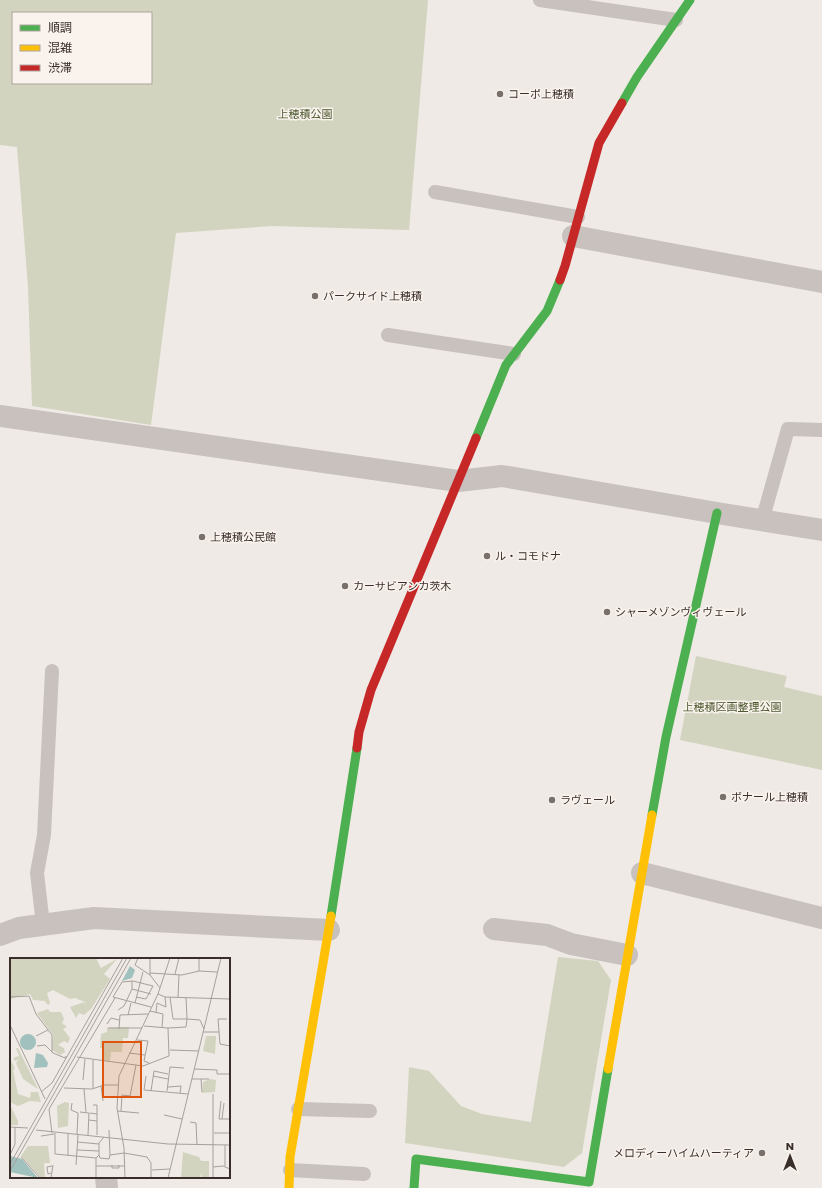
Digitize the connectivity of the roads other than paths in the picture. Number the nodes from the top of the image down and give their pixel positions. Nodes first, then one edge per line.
1 (540, 0) edge
2 (690, 0) edge
3 (676, 20) junction
4 (435, 192) dead end
5 (576, 226) junction
6 (822, 282) edge
7 (388, 334) dead end
8 (514, 354) junction
9 (0, 416) edge
10 (822, 430) edge
11 (458, 481) junction
12 (717, 514) junction
13 (762, 521) junction
14 (822, 530) edge
15 (52, 671) dead end
16 (642, 873) junction
17 (822, 918) edge
18 (43, 925) junction
19 (494, 929) dead end
20 (329, 930) junction
21 (0, 935) edge
22 (627, 954) junction
23 (298, 1109) junction
24 (370, 1111) dead end
25 (290, 1170) junction
26 (364, 1174) dead end
27 (106, 1178) edge
28 (107, 1188) edge
29 (289, 1188) edge
30 (414, 1188) edge

1 - 3 lane
2 - 3 street
3 - 5 street
4 - 5 lane
5 - 6 street
5 - 8 street
7 - 8 lane
8 - 11 street
9 - 11 street
10 - 13 lane
11 - 12 street
11 - 20 street
12 - 13 street
12 - 16 street
13 - 14 street
15 - 18 lane
16 - 17 street
16 - 22 street
18 - 20 street
18 - 21 street
19 - 22 street
20 - 23 street
22 - 30 street
23 - 24 lane
23 - 25 street
25 - 26 lane
25 - 29 street
27 - 28 street

